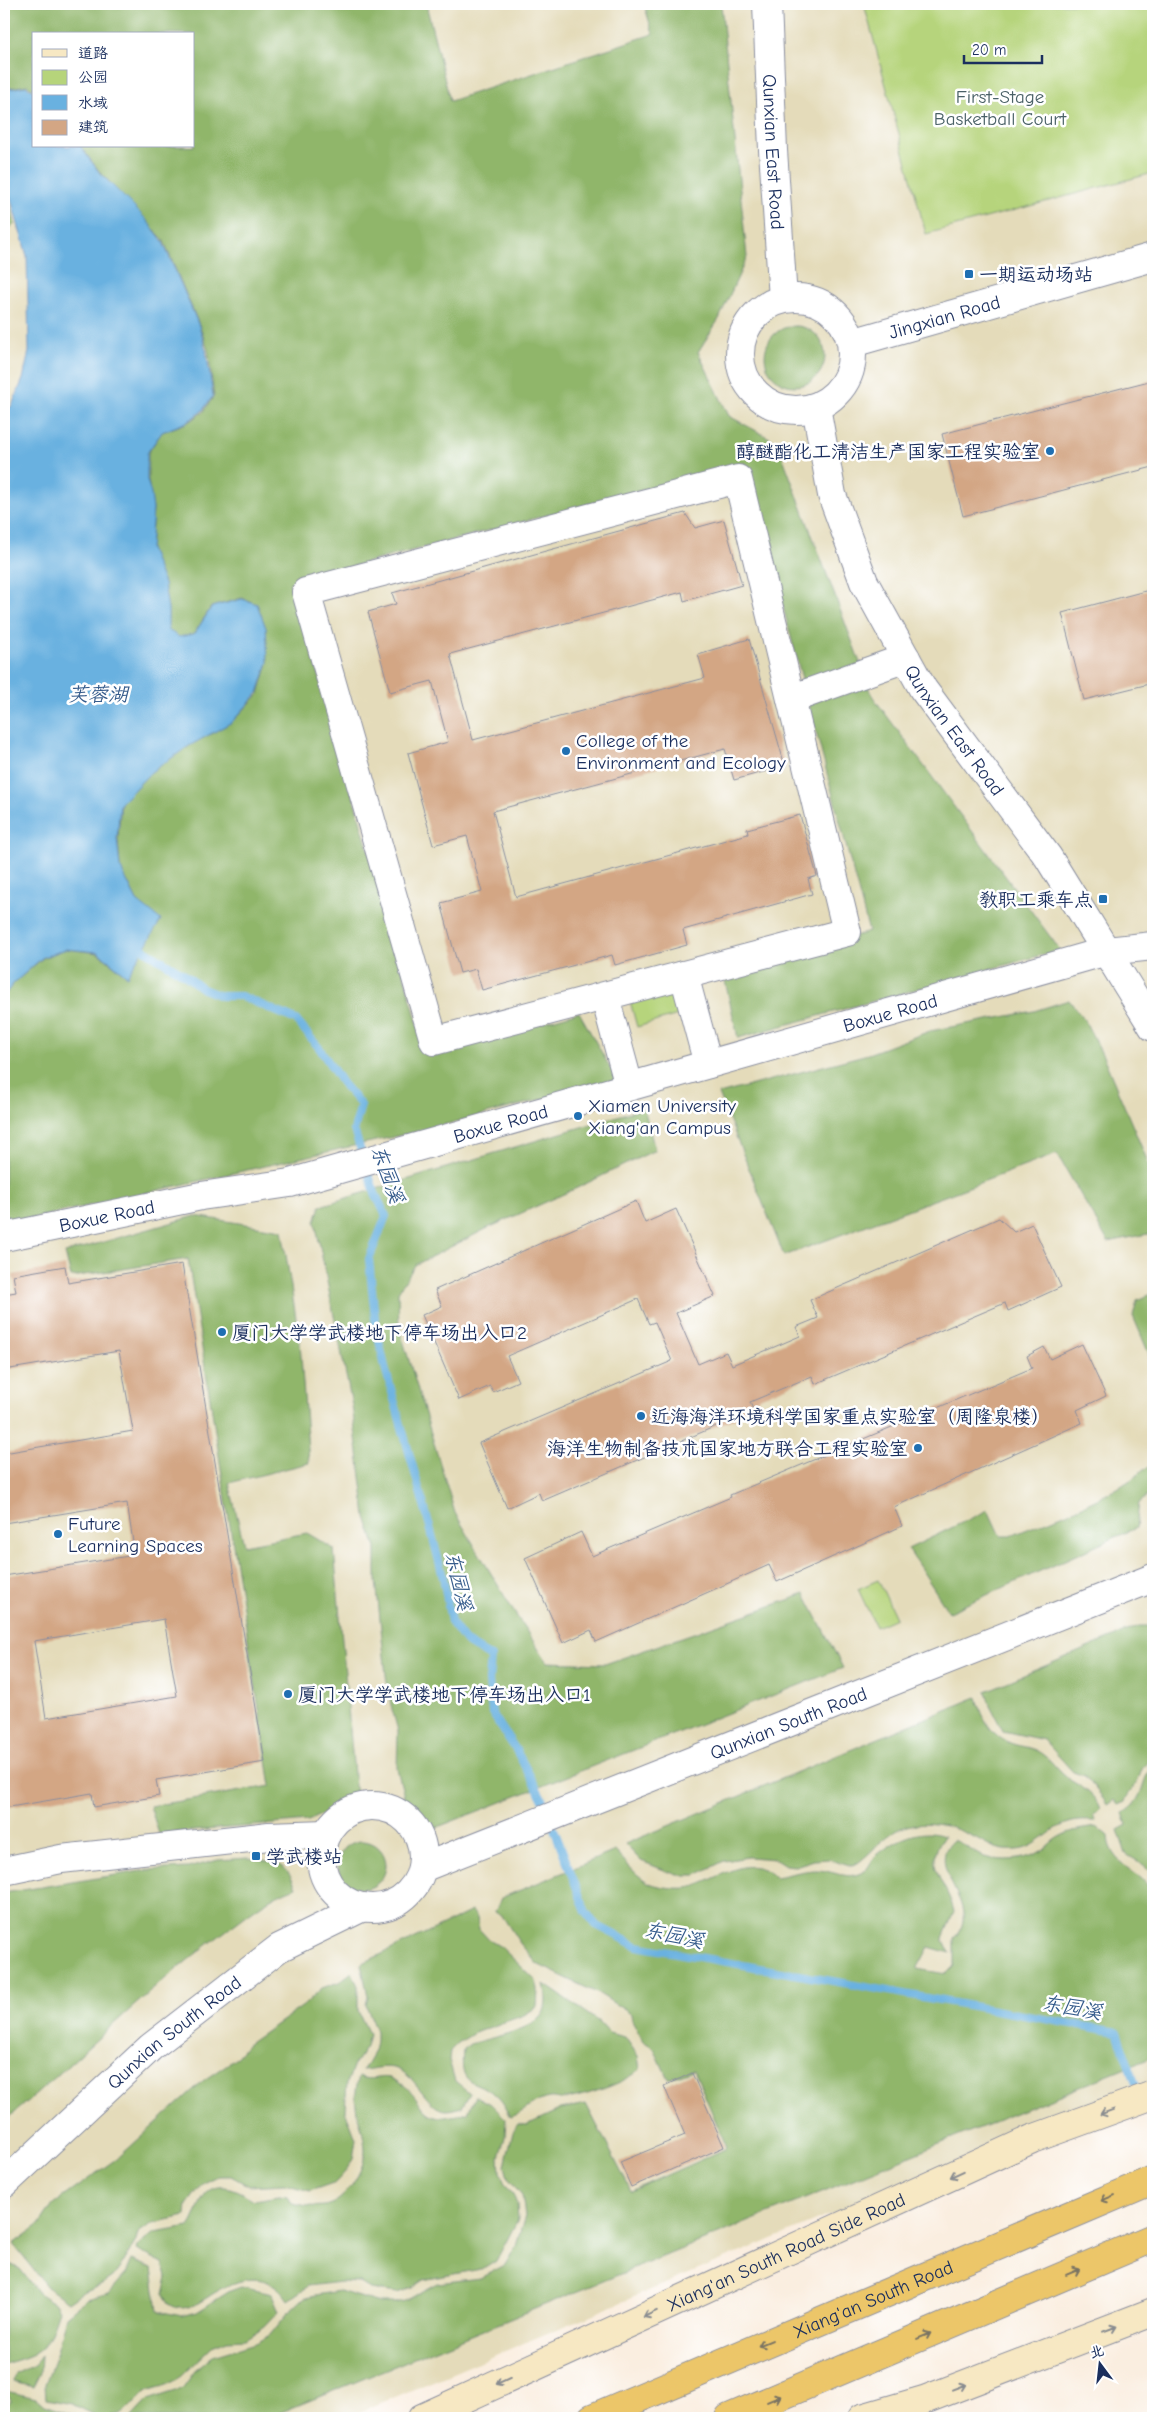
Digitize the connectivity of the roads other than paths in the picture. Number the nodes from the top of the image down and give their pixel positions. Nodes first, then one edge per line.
1 (767, 4) edge
2 (1153, 257) edge
3 (784, 299) junction
4 (852, 343) junction
5 (816, 407) junction
6 (906, 658) junction
7 (791, 699) junction
8 (1153, 946) edge
9 (1106, 951) junction
10 (684, 975) junction
11 (605, 996) junction
12 (1153, 1026) edge
13 (708, 1064) junction
14 (629, 1086) junction
15 (4, 1237) edge
16 (1153, 1578) edge
17 (326, 1834) junction
18 (422, 1868) junction
19 (4, 1871) edge
20 (363, 1907) junction
21 (1153, 2095) edge
22 (1153, 2180) edge
23 (4, 2184) edge
24 (1153, 2238) edge
25 (1153, 2312) edge
26 (924, 2400) junction
27 (422, 2418) edge
28 (592, 2418) edge
29 (729, 2418) edge
30 (862, 2418) edge
31 (885, 2418) edge
32 (904, 2418) edge

1 - 3 street, Qunxian East Road
2 - 4 street, Jingxian Road
3 - 4 street
3 - 5 street
4 - 5 street
5 - 6 street, Qunxian East Road
6 - 7 street
6 - 9 street, Qunxian East Road
7 - 10 street
7 - 11 street
8 - 9 street, Boxue Road
9 - 12 street, Qunxian East Road
9 - 13 street, Boxue Road
10 - 11 street
10 - 13 street
11 - 14 street
13 - 14 street, Boxue Road
14 - 15 street, Boxue Road
16 - 18 street, Qunxian South Road
17 - 18 street
17 - 19 street
17 - 20 street
18 - 20 street
20 - 23 street, Qunxian South Road
21 -> 27 main road, Xiang'an South Road Side Road
22 -> 28 highway, Xiang'an South Road
29 -> 24 highway
26 -> 25 main road
26 - 30 main road
26 - 31 main road
26 - 32 main road

